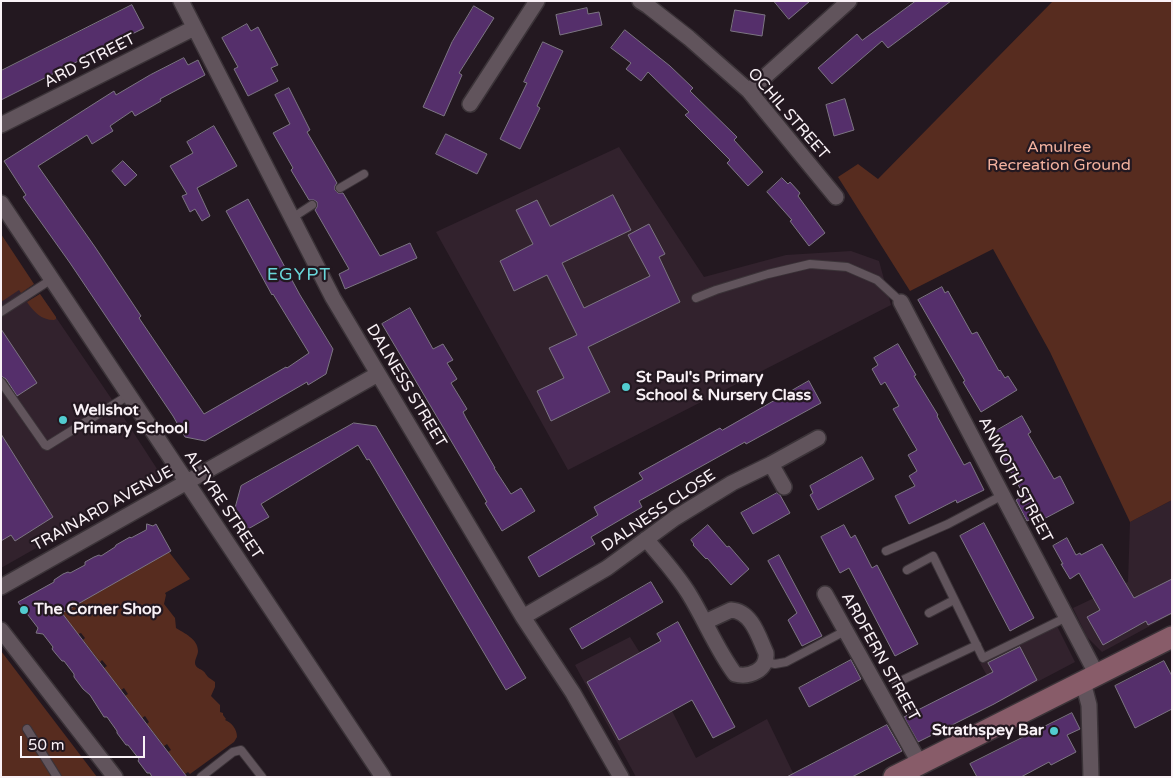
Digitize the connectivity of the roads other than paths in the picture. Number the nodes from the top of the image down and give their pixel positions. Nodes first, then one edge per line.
1 (181, 1) edge
2 (537, 1) edge
3 (640, 1) edge
4 (849, 1) edge
5 (194, 28) junction
6 (749, 91) junction
7 (470, 104) dead end
8 (1, 125) edge
9 (364, 174) dead end
10 (340, 188) dead end
11 (836, 197) dead end
12 (1, 203) edge
13 (312, 205) dead end
14 (292, 218) junction
15 (52, 279) junction
16 (696, 298) dead end
17 (901, 302) joint
18 (1, 312) edge
19 (378, 374) junction
20 (1, 382) edge
21 (129, 395) junction
22 (818, 438) dead end
23 (771, 464) junction
24 (187, 482) junction
25 (784, 486) dead end
26 (1003, 495) junction
27 (646, 539) junction
28 (886, 551) dead end
29 (907, 570) dead end
30 (1, 587) edge
31 (825, 594) dead end
32 (954, 600) junction
33 (928, 613) dead end
34 (1067, 616) junction
35 (523, 617) junction
36 (705, 622) junction
37 (1, 630) edge
38 (845, 631) junction
39 (1172, 637) edge
40 (977, 645) junction
41 (766, 662) junction
42 (1090, 679) junction
43 (896, 683) dead end
44 (27, 729) dead end
45 (920, 764) junction
46 (57, 777) edge
47 (115, 777) edge
48 (200, 777) edge
49 (262, 777) edge
50 (382, 777) edge
51 (621, 777) edge
52 (894, 777) edge
53 (1091, 777) edge

1 - 5 street, DALNESS STREET
2 - 7 street
3 - 6 street, OCHIL STREET
4 - 6 street
5 - 8 street, ARD STREET
5 - 14 street, DALNESS STREET
6 - 11 street, OCHIL STREET
9 - 10 lane
12 - 15 street, ALTYRE STREET
13 - 14 lane
14 - 19 street, DALNESS STREET
15 - 18 lane
15 - 21 street, ALTYRE STREET
16 - 17 lane
17 - 26 street, ANWOTH STREET
19 - 24 street, TRAINARD AVENUE
19 - 35 street, DALNESS STREET
20 - 21 lane
21 - 24 street, ALTYRE STREET
22 - 23 street, DALNESS CLOSE
23 - 25 street
23 - 27 street, DALNESS CLOSE
24 - 30 street, TRAINARD AVENUE
24 - 50 street, ALTYRE STREET
26 - 28 lane
26 - 34 street, ANWOTH STREET
27 - 35 street, DALNESS CLOSE
27 - 36 street
29 - 32 lane
31 - 38 street, ARDFERN STREET
32 - 33 lane
32 - 40 lane
34 - 40 lane
34 - 42 street, ANWOTH STREET
35 - 51 street, DALNESS STREET
36 - 41 street
36 - 41 street
37 - 47 street
38 - 41 lane
38 - 45 street, ARDFERN STREET
39 - 42 street
40 - 43 lane
42 - 45 street
42 - 53 street, ANWOTH STREET
44 - 46 lane
45 - 52 street
48 - 49 lane

